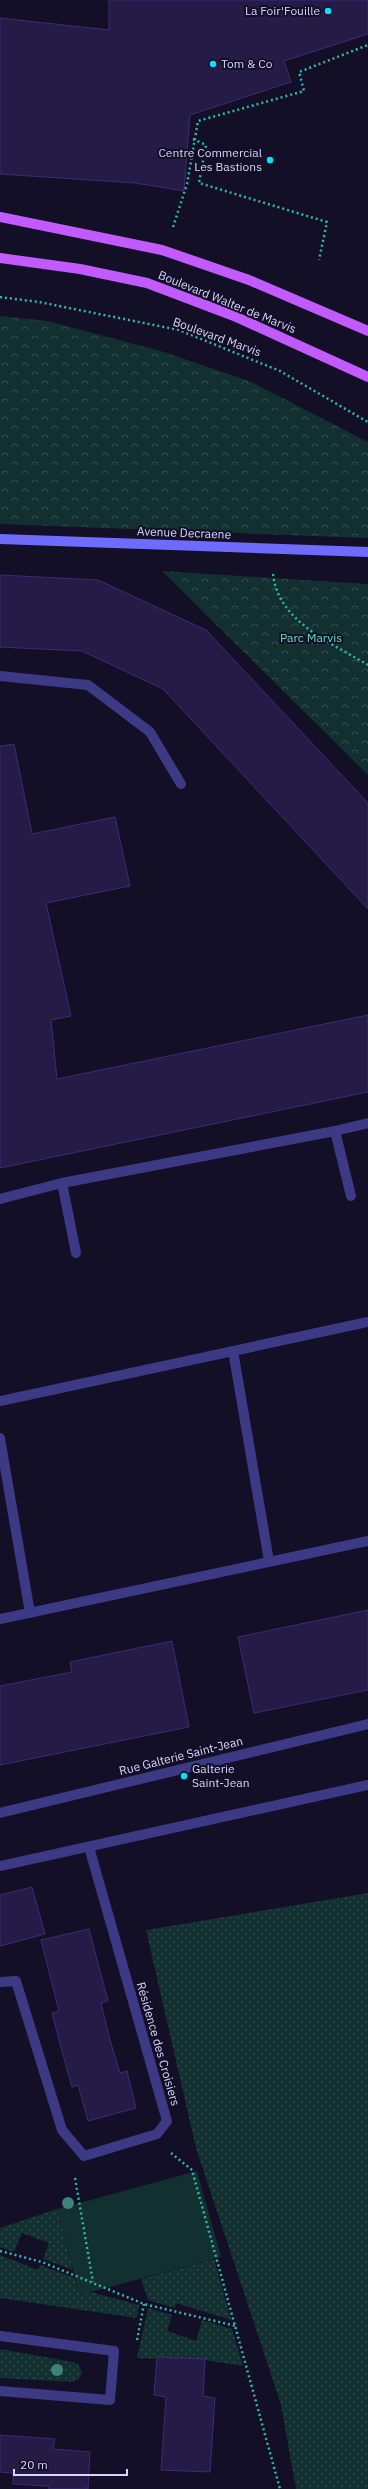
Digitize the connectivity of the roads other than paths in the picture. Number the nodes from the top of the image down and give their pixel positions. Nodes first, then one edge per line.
1 (0, 217) edge
2 (0, 258) edge
3 (368, 331) edge
4 (368, 377) edge
5 (0, 539) edge
6 (368, 552) edge
7 (0, 676) edge
8 (181, 784) dead end
9 (368, 1123) edge
10 (335, 1131) junction
11 (62, 1183) junction
12 (351, 1196) dead end
13 (0, 1199) edge
14 (76, 1253) dead end
15 (368, 1322) edge
16 (233, 1351) junction
17 (0, 1401) edge
18 (0, 1438) edge
19 (368, 1541) edge
20 (269, 1561) junction
21 (30, 1613) junction
22 (0, 1619) edge
23 (368, 1724) edge
24 (368, 1785) edge
25 (0, 1813) edge
26 (88, 1847) junction
27 (0, 1866) edge
28 (0, 1982) edge
29 (0, 2336) edge
30 (0, 2391) edge

1 - 3 main road, Boulevard Walter de Marvis
2 - 4 main road, Boulevard Walter de Marvis
5 - 6 street, Avenue Decraene
7 - 8 street
9 - 10 street
10 - 11 street
10 - 12 street
11 - 13 street
11 - 14 street
15 - 16 street
16 - 17 street
16 - 20 street
18 - 21 street
19 - 20 street
20 - 21 street
21 - 22 street
23 - 25 street, Rue Galterie Saint-Jean
24 - 26 street
26 - 27 street
26 - 28 street, Résidence des Croisiers
29 - 30 street

